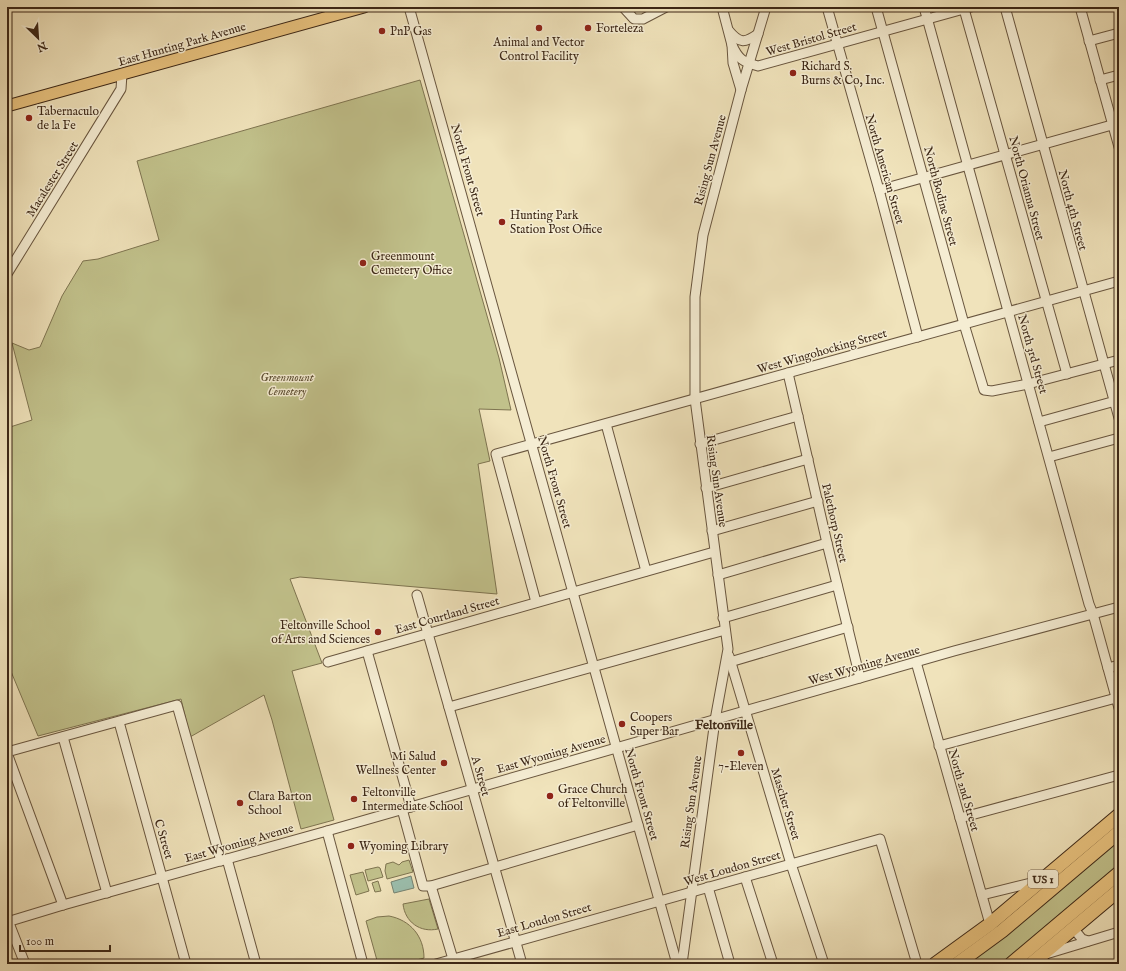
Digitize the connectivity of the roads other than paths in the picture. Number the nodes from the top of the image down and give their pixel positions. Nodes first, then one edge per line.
1 (364, 7) edge
2 (409, 7) edge
3 (623, 7) edge
4 (666, 7) edge
5 (722, 7) edge
6 (766, 7) edge
7 (827, 7) edge
8 (876, 7) edge
9 (924, 7) edge
10 (1005, 7) edge
11 (1080, 7) edge
12 (968, 8) edge
13 (927, 20) junction
14 (728, 30) junction
15 (882, 31) junction
16 (1119, 33) edge
17 (758, 34) junction
18 (1089, 41) junction
19 (837, 44) junction
20 (732, 45) junction
21 (749, 63) junction
22 (122, 74) junction
23 (1119, 75) edge
24 (1100, 80) junction
25 (741, 90) junction
26 (7, 106) edge
27 (1116, 124) edge
28 (1043, 144) junction
29 (1119, 147) edge
30 (1005, 155) junction
31 (967, 165) junction
32 (924, 177) junction
33 (879, 190) junction
34 (7, 274) edge
35 (1119, 281) edge
36 (1083, 291) junction
37 (1046, 301) junction
38 (1008, 312) junction
39 (964, 324) junction
40 (918, 337) junction
41 (872, 340) dead end
42 (874, 349) junction
43 (1119, 360) edge
44 (1104, 364) junction
45 (788, 373) junction
46 (1067, 374) junction
47 (1028, 384) junction
48 (695, 399) junction
49 (1117, 401) edge
50 (798, 416) junction
51 (1119, 418) edge
52 (1039, 422) junction
53 (606, 424) junction
54 (1119, 438) edge
55 (532, 444) junction
56 (700, 444) junction
57 (1049, 457) junction
58 (808, 459) junction
59 (706, 488) junction
60 (818, 501) junction
61 (712, 532) junction
62 (827, 543) junction
63 (714, 552) junction
64 (646, 571) junction
65 (718, 575) junction
66 (837, 585) junction
67 (573, 592) junction
68 (417, 594) dead end
69 (536, 602) junction
70 (1119, 607) edge
71 (1093, 614) junction
72 (724, 618) junction
73 (848, 627) junction
74 (725, 630) junction
75 (428, 633) junction
76 (728, 649) junction
77 (367, 651) junction
78 (328, 662) dead end
79 (730, 662) junction
80 (916, 662) junction
81 (1119, 665) edge
82 (594, 667) junction
83 (1108, 668) junction
84 (860, 678) junction
85 (1116, 698) junction
86 (449, 707) junction
87 (1119, 708) edge
88 (745, 711) junction
89 (715, 720) junction
90 (119, 722) junction
91 (63, 737) junction
92 (939, 746) junction
93 (617, 748) junction
94 (7, 753) edge
95 (1119, 775) edge
96 (473, 789) junction
97 (411, 807) junction
98 (402, 810) junction
99 (1119, 815) edge
100 (960, 818) junction
101 (638, 825) junction
102 (328, 831) junction
103 (1119, 832) edge
104 (224, 860) junction
105 (791, 864) junction
106 (494, 868) junction
107 (1119, 873) edge
108 (746, 877) junction
109 (162, 878) junction
110 (1042, 880) junction
111 (431, 886) junction
112 (708, 888) junction
113 (690, 892) junction
114 (107, 893) junction
115 (1116, 893) edge
116 (982, 895) junction
117 (659, 900) junction
118 (63, 905) junction
119 (1021, 914) junction
120 (7, 921) edge
121 (1070, 923) junction
122 (990, 924) junction
123 (1119, 932) edge
124 (7, 934) edge
125 (515, 941) junction
126 (1088, 941) junction
127 (954, 958) edge
128 (453, 959) junction
129 (1038, 960) edge
130 (25, 964) edge
131 (186, 964) edge
132 (256, 964) edge
133 (363, 964) edge
134 (436, 964) edge
135 (522, 964) edge
136 (677, 964) edge
137 (682, 964) edge
138 (730, 964) edge
139 (773, 964) edge
140 (824, 964) edge
141 (917, 964) edge
142 (935, 964) edge
143 (1011, 964) edge

1 - 22 main road, East Hunting Park Avenue
2 - 55 street, North Front Street
3 - 4 street
5 - 14 street
6 - 17 street, Rising Sun Avenue
7 - 19 street, North American Street
8 - 15 street, North Bodine Street
9 - 13 street, North 3rd Street
10 - 28 street, North 4th Street
11 - 18 street
12 - 13 street, West Bristol Street
12 - 30 street, North Orianna Street
13 - 15 street, West Bristol Street
13 - 31 street, North 3rd Street
14 - 17 street
14 - 20 street
15 - 19 street, West Bristol Street
15 - 32 street, North Bodine Street
16 - 18 street
17 - 21 street, Rising Sun Avenue
18 - 24 street
19 - 21 street, West Bristol Street
19 - 33 street, North American Street
20 - 21 street
20 - 25 street
21 - 25 street, Rising Sun Avenue
22 - 26 main road, East Hunting Park Avenue
22 - 34 street, Macalester Street
23 - 24 street
24 - 27 street
25 - 48 street, Rising Sun Avenue
27 - 28 street
27 - 29 street
28 - 30 street
28 - 36 street, North 4th Street
30 - 31 street
30 - 37 street, North Orianna Street
31 - 32 street
31 - 38 street, North 3rd Street
32 - 33 street
32 - 39 street, North Bodine Street
33 - 40 street, North American Street
35 - 36 street, West Wingohocking Street
36 - 37 street, West Wingohocking Street
36 - 44 street, North 4th Street
37 - 38 street, West Wingohocking Street
37 - 46 street, North Orianna Street
38 - 39 street, West Wingohocking Street
38 - 47 street, North 3rd Street
39 - 40 street, West Wingohocking Street
39 - 47 street, North Bodine Street
40 - 42 street, West Wingohocking Street
41 - 42 street
42 - 45 street, West Wingohocking Street
43 - 44 street
44 - 46 street
44 - 49 street, North 4th Street
45 - 48 street, West Wingohocking Street
45 - 50 street, Palethorp Street
46 - 47 street
47 - 52 street, North 3rd Street
48 - 53 street, West Wingohocking Street
48 - 56 street, Rising Sun Avenue
49 - 51 street, North 4th Street
49 - 52 street
50 - 56 street
50 - 58 street, Palethorp Street
52 - 57 street, North 3rd Street
53 - 55 street, West Wingohocking Street
53 - 64 street
54 - 57 street
55 - 67 street, North Front Street
55 - 69 street, West Wingohocking Street
56 - 59 street, Rising Sun Avenue
57 - 71 street, North 3rd Street
58 - 59 street
58 - 60 street, Palethorp Street
59 - 61 street, Rising Sun Avenue
60 - 61 street
60 - 62 street, Palethorp Street
61 - 63 street, Rising Sun Avenue
62 - 65 street
62 - 66 street, Palethorp Street
63 - 64 street, East Courtland Street
63 - 65 street, Rising Sun Avenue
64 - 67 street, East Courtland Street
65 - 72 street, Rising Sun Avenue
66 - 72 street
66 - 73 street, Palethorp Street
67 - 69 street, East Courtland Street
67 - 82 street, North Front Street
68 - 75 street, A Street
69 - 75 street, East Courtland Street
70 - 71 street, West Wyoming Avenue
71 - 80 street, West Wyoming Avenue
71 - 83 street, North 3rd Street
72 - 74 street, Rising Sun Avenue
73 - 79 street
73 - 84 street, Palethorp Street
74 - 76 street, Rising Sun Avenue
74 - 82 street
75 - 77 street, East Courtland Street
75 - 86 street, A Street
76 - 79 street, Mascher Street
76 - 89 street, Rising Sun Avenue
77 - 78 street, East Courtland Street
77 - 97 street
79 - 88 street, Mascher Street
80 - 84 street, West Wyoming Avenue
80 - 92 street, North 2nd Street
81 - 83 street
82 - 86 street
82 - 93 street, North Front Street
83 - 85 street, North 3rd Street
84 - 88 street, West Wyoming Avenue
85 - 87 street, North 3rd Street
85 - 92 street
86 - 96 street, A Street
88 - 89 street, West Wyoming Avenue
88 - 105 street, Mascher Street
89 - 93 street, West Wyoming Avenue
89 - 113 street, Rising Sun Avenue
90 - 91 street
90 - 104 street
90 - 109 street, C Street
91 - 94 street
91 - 114 street
92 - 100 street, North 2nd Street
93 - 96 street, East Wyoming Avenue
93 - 101 street, North Front Street
94 - 118 street
95 - 100 street
96 - 97 street, East Wyoming Avenue
96 - 106 street, A Street
97 - 98 street, East Wyoming Avenue
98 - 102 street, East Wyoming Avenue
98 - 111 street
99 - 110 highway, US 1
100 - 116 street, North 2nd Street
101 - 106 street
101 - 117 street, North Front Street
102 - 104 street, East Wyoming Avenue
102 - 133 street
103 - 119 highway, US 1
104 - 109 street, East Wyoming Avenue
104 - 132 street
105 - 108 street, West Loudon Street
105 - 140 street, Mascher Street
105 - 141 street, West Loudon Street
106 - 111 street
106 - 125 street, A Street
107 - 121 highway
108 - 112 street, West Loudon Street
108 - 139 street
109 - 114 street, East Wyoming Avenue
109 - 131 street, C Street
110 - 116 street
110 - 119 highway
110 - 122 highway, US 1
111 - 128 street
112 - 113 street, West Loudon Street
112 - 138 street
113 - 117 street, West Loudon Street
113 - 137 street, Rising Sun Avenue
114 - 118 street, East Wyoming Avenue
115 - 121 highway
116 - 122 street, North 2nd Street
117 - 125 street, East Loudon Street
117 - 136 street, North Front Street
118 - 120 street, East Wyoming Avenue
119 - 127 highway, US 1
120 - 124 street
120 - 130 street
121 - 126 street
121 - 129 highway
121 - 143 highway
122 - 127 highway, US 1
123 - 126 street
125 - 128 street, East Loudon Street
125 - 135 street, A Street
126 - 129 street
127 - 142 highway, US 1
128 - 134 street, East Loudon Street

